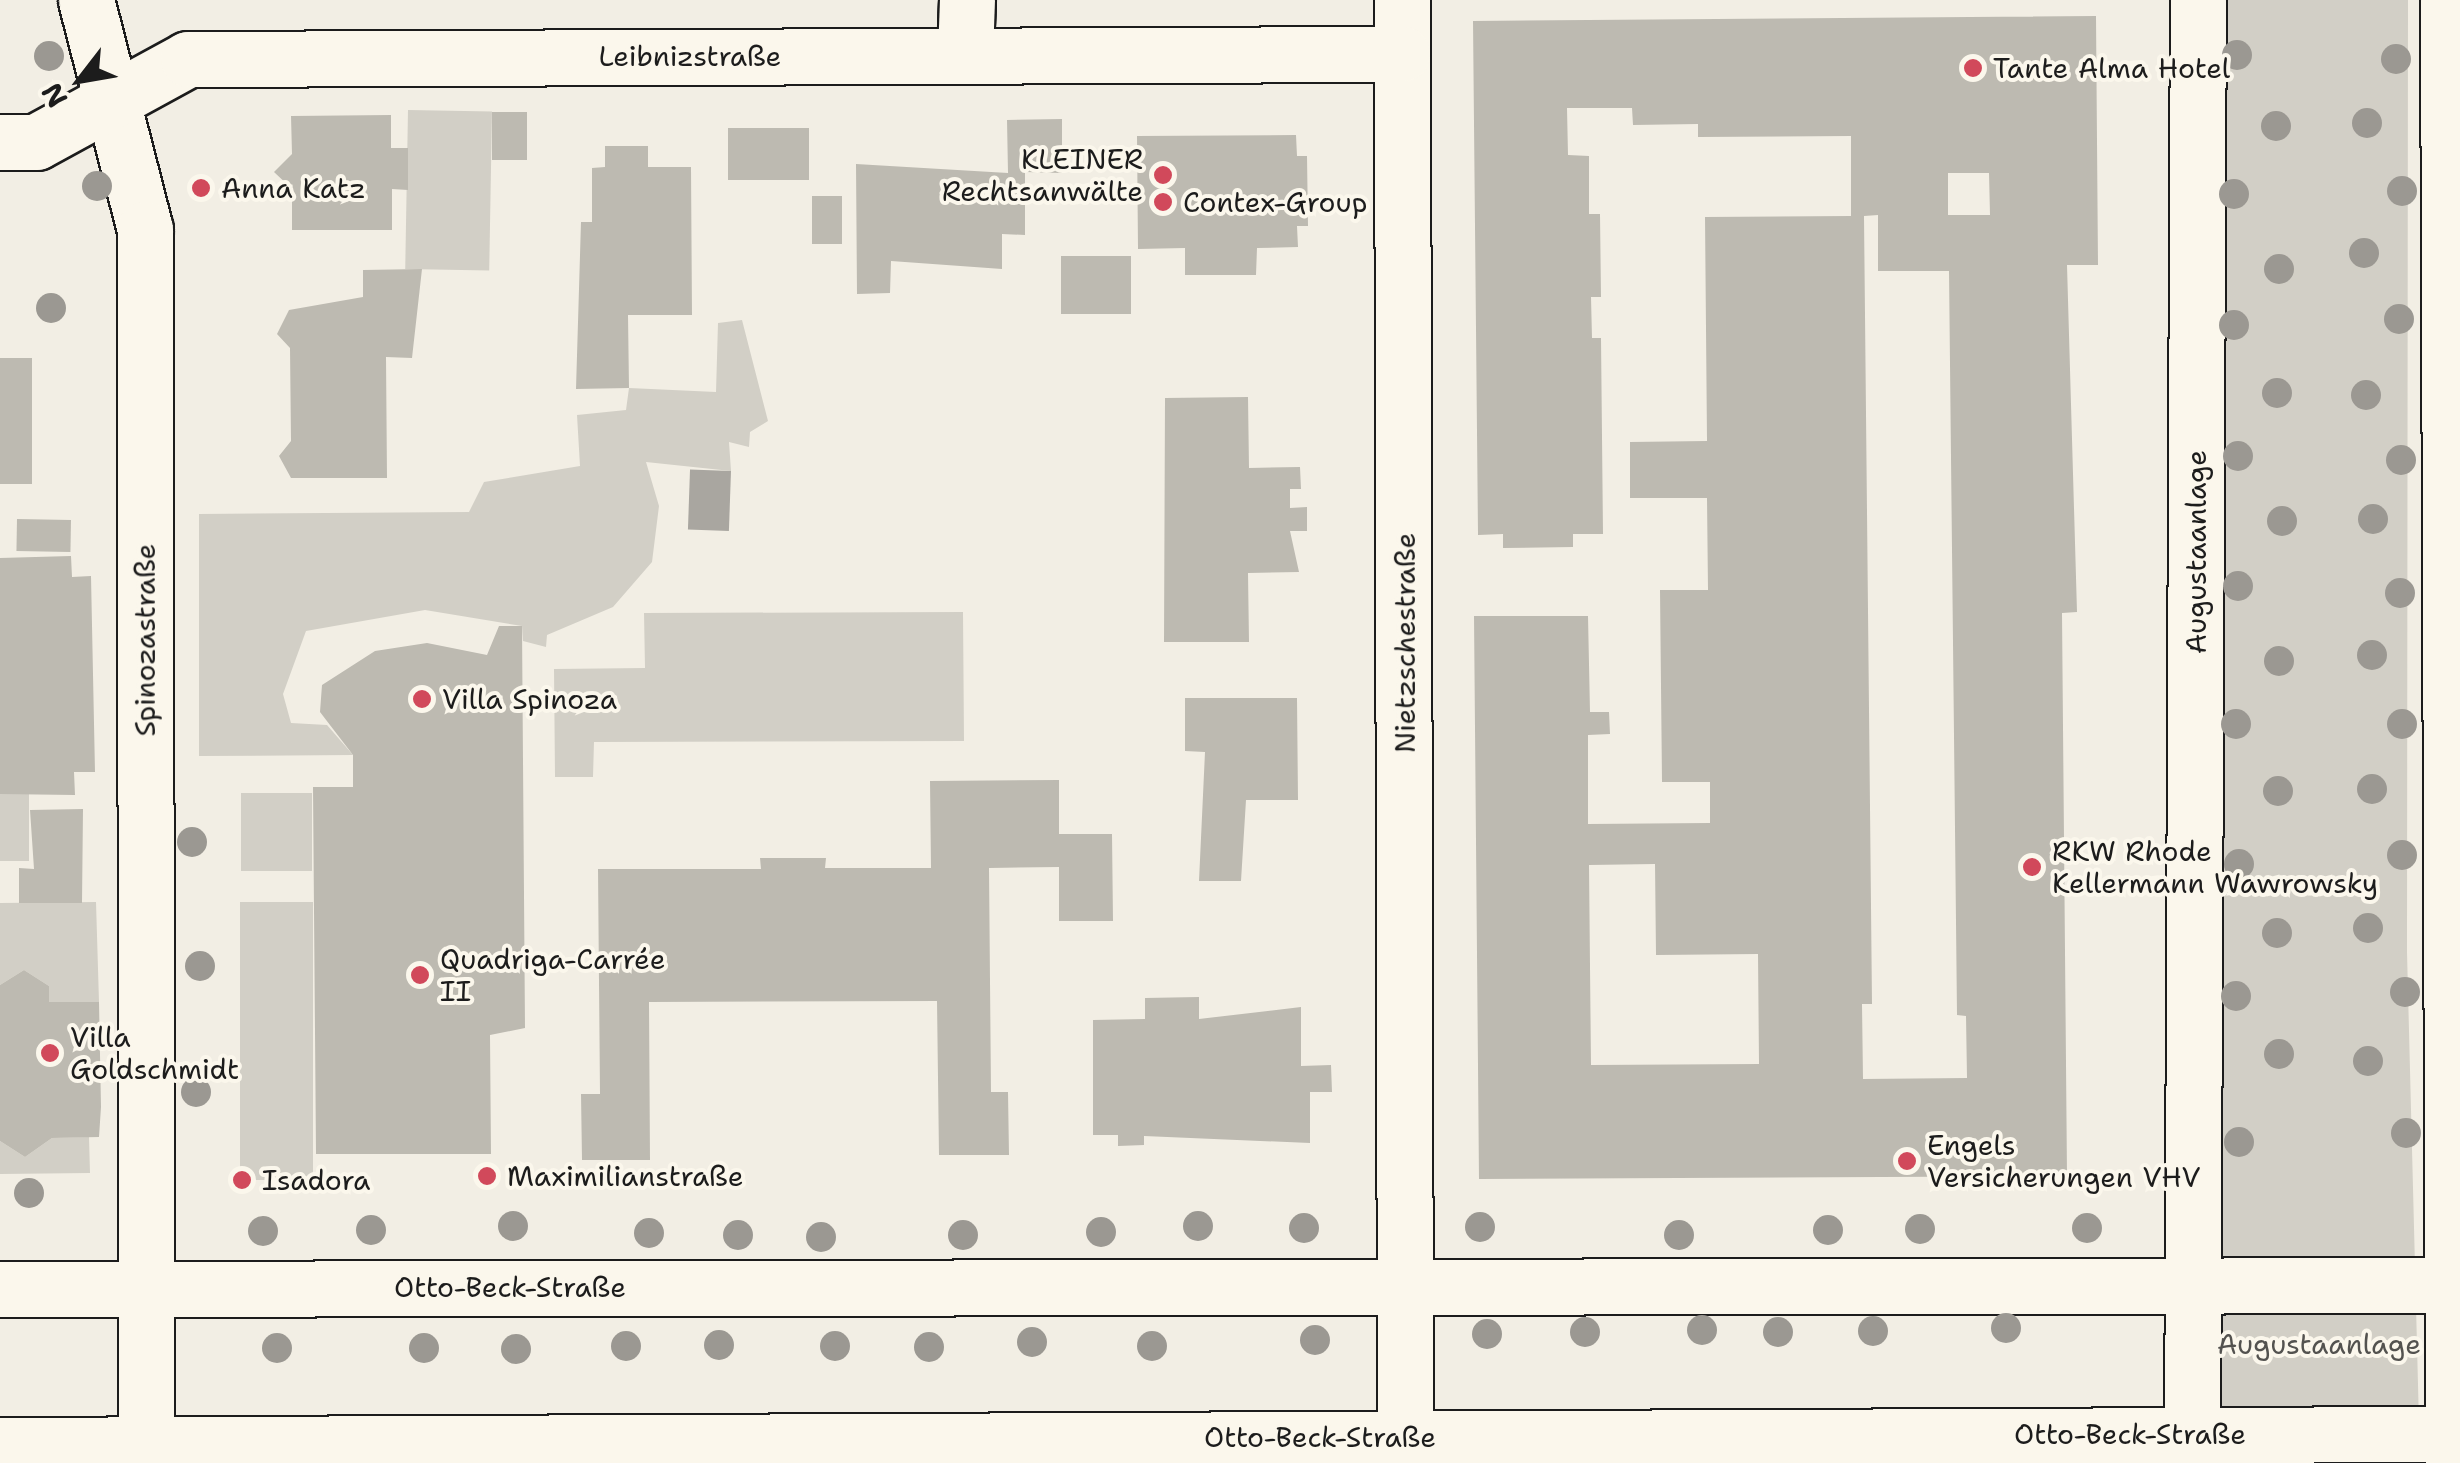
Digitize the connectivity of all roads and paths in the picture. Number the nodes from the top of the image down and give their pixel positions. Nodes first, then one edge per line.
1 (86, 0) edge
2 (967, 0) edge
3 (1402, 0) edge
4 (2198, 0) edge
5 (2448, 0) edge
6 (966, 54) junction
7 (1402, 54) junction
8 (112, 101) junction
9 (0, 142) edge
10 (2192, 1284) junction
11 (2457, 1285) edge
12 (1407, 1286) junction
13 (146, 1287) junction
14 (0, 1289) edge
15 (1405, 1436) junction
16 (2456, 1443) edge
17 (0, 1445) edge
18 (2192, 1449) edge
19 (961, 1451) edge
20 (1167, 1451) edge
21 (146, 1453) edge

1 - 8 street, Spinozastraße
2 - 6 street
3 - 7 street, Nietzschestraße
4 - 10 street, Augustaanlage
5 - 11 street
6 - 7 street, Leibnizstraße
6 - 8 street, Leibnizstraße
7 - 12 street, Nietzschestraße
8 - 9 street, Leibnizstraße
8 - 13 street, Spinozastraße
10 - 11 street, Otto-Beck-Straße
10 - 12 street, Otto-Beck-Straße
10 - 18 street, Augustaanlage
11 - 16 street
12 - 13 street, Otto-Beck-Straße
12 - 15 street, Nietzschestraße
13 - 14 street, Otto-Beck-Straße
13 - 21 street, Spinozastraße
15 - 18 street, Otto-Beck-Straße
15 - 20 street, Otto-Beck-Straße
16 - 18 street, Otto-Beck-Straße
17 - 21 street, Otto-Beck-Straße
19 - 20 street, Otto-Beck-Straße
19 - 21 street, Otto-Beck-Straße

